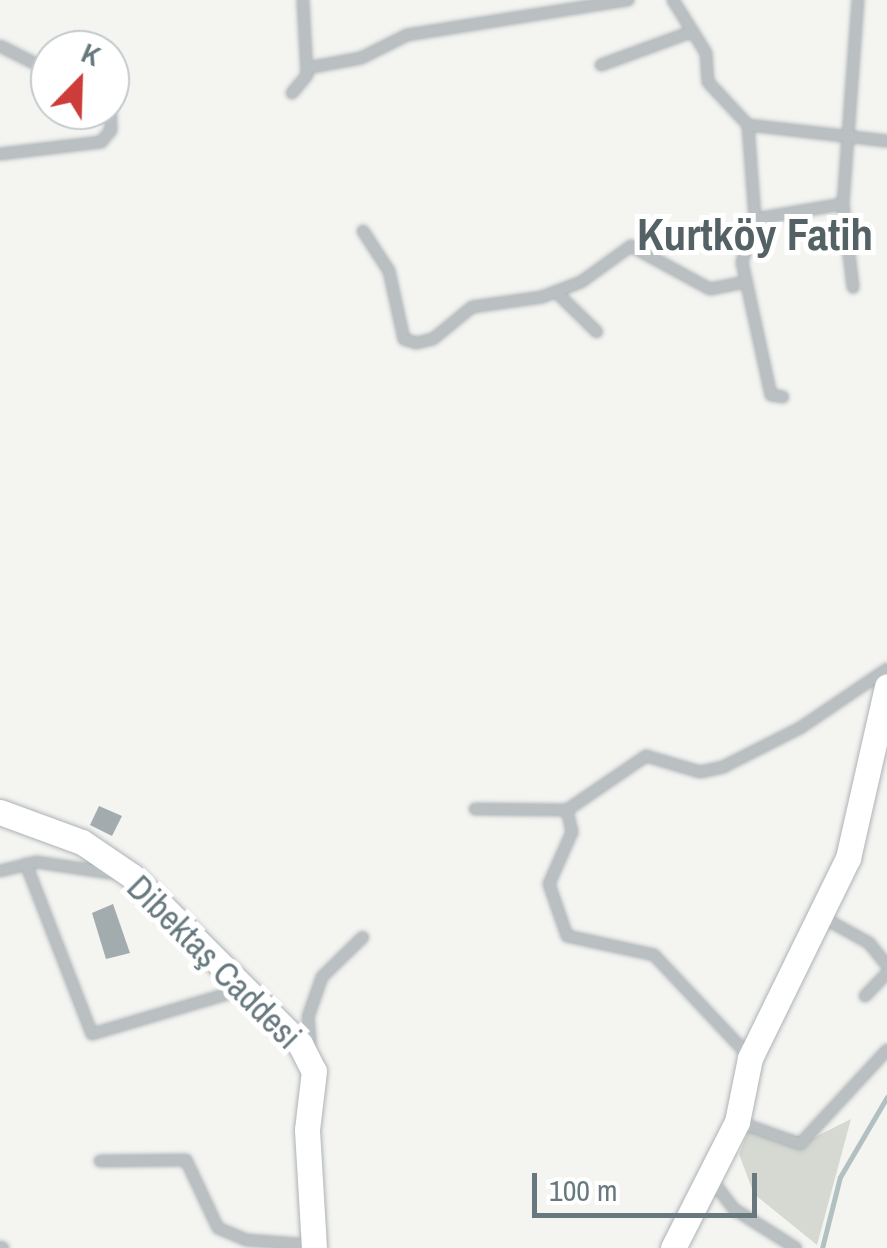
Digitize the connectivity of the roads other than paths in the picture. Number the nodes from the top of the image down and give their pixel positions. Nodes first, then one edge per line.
1 (303, 0) edge
2 (628, 0) edge
3 (673, 0) edge
4 (858, 0) edge
5 (691, 32) junction
6 (0, 46) edge
7 (30, 62) edge
8 (601, 65) dead end
9 (307, 68) junction
10 (292, 94) dead end
11 (748, 126) junction
12 (111, 130) edge
13 (849, 132) junction
14 (887, 141) edge
15 (0, 154) edge
16 (843, 204) junction
17 (755, 219) junction
18 (363, 231) dead end
19 (746, 282) junction
20 (853, 287) dead end
21 (556, 292) junction
22 (598, 332) dead end
23 (783, 397) dead end
24 (887, 669) edge
25 (887, 686) edge
26 (880, 758) edge
27 (475, 810) dead end
28 (567, 810) junction
29 (0, 812) edge
30 (26, 864) junction
31 (0, 872) edge
32 (132, 876) junction
33 (821, 916) junction
34 (363, 936) dead end
35 (887, 965) edge
36 (887, 973) edge
37 (246, 987) junction
38 (865, 996) dead end
39 (887, 1050) edge
40 (750, 1058) junction
41 (314, 1071) junction
42 (737, 1122) junction
43 (100, 1161) dead end
44 (709, 1175) junction
45 (313, 1247) edge
46 (673, 1248) edge
47 (796, 1248) edge

1 - 9 street
2 - 9 street
3 - 5 street
4 - 13 street
5 - 8 street
5 - 11 street
6 - 7 street
9 - 10 street
11 - 13 street
11 - 17 street
12 - 15 street
13 - 14 street
13 - 16 street
16 - 17 street
16 - 20 street
17 - 19 street
18 - 21 street
19 - 21 street
19 - 23 street
21 - 22 street
24 - 28 street
25 - 26 street
26 - 33 street
27 - 28 street
28 - 40 street
29 - 32 street, Dibektaş Caddesi
30 - 31 street
30 - 32 street
30 - 37 street
32 - 37 street, Dibektaş Caddesi
33 - 35 street
33 - 40 street
34 - 41 street
36 - 38 street
37 - 41 street, Dibektaş Caddesi
39 - 42 street
40 - 42 street
41 - 45 street, Dibektaş Caddesi
42 - 44 street
43 - 45 street
44 - 46 street
44 - 47 street

